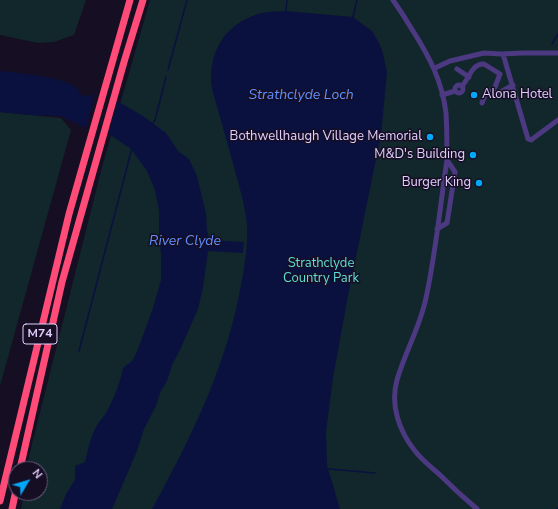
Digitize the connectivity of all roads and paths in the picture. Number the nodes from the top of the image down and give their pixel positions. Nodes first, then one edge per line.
1 (130, 0) edge
2 (143, 0) edge
3 (393, 0) edge
4 (558, 53) edge
5 (504, 54) junction
6 (435, 68) junction
7 (457, 70) dead end
8 (469, 77) junction
9 (513, 85) junction
10 (495, 86) dead end
11 (442, 95) junction
12 (482, 103) dead end
13 (558, 120) edge
14 (447, 160) junction
15 (437, 229) junction
16 (22, 461) edge
17 (0, 501) edge
18 (478, 509) edge

1 - 17 highway, M74
2 - 16 highway, M74
3 - 6 street
4 - 5 street
5 - 6 street
5 - 9 street
6 - 11 street
7 - 8 street
8 - 10 street
8 - 11 street
9 - 12 street
9 - 13 street
11 - 14 street
14 - 15 street
14 - 15 street
15 - 18 street

